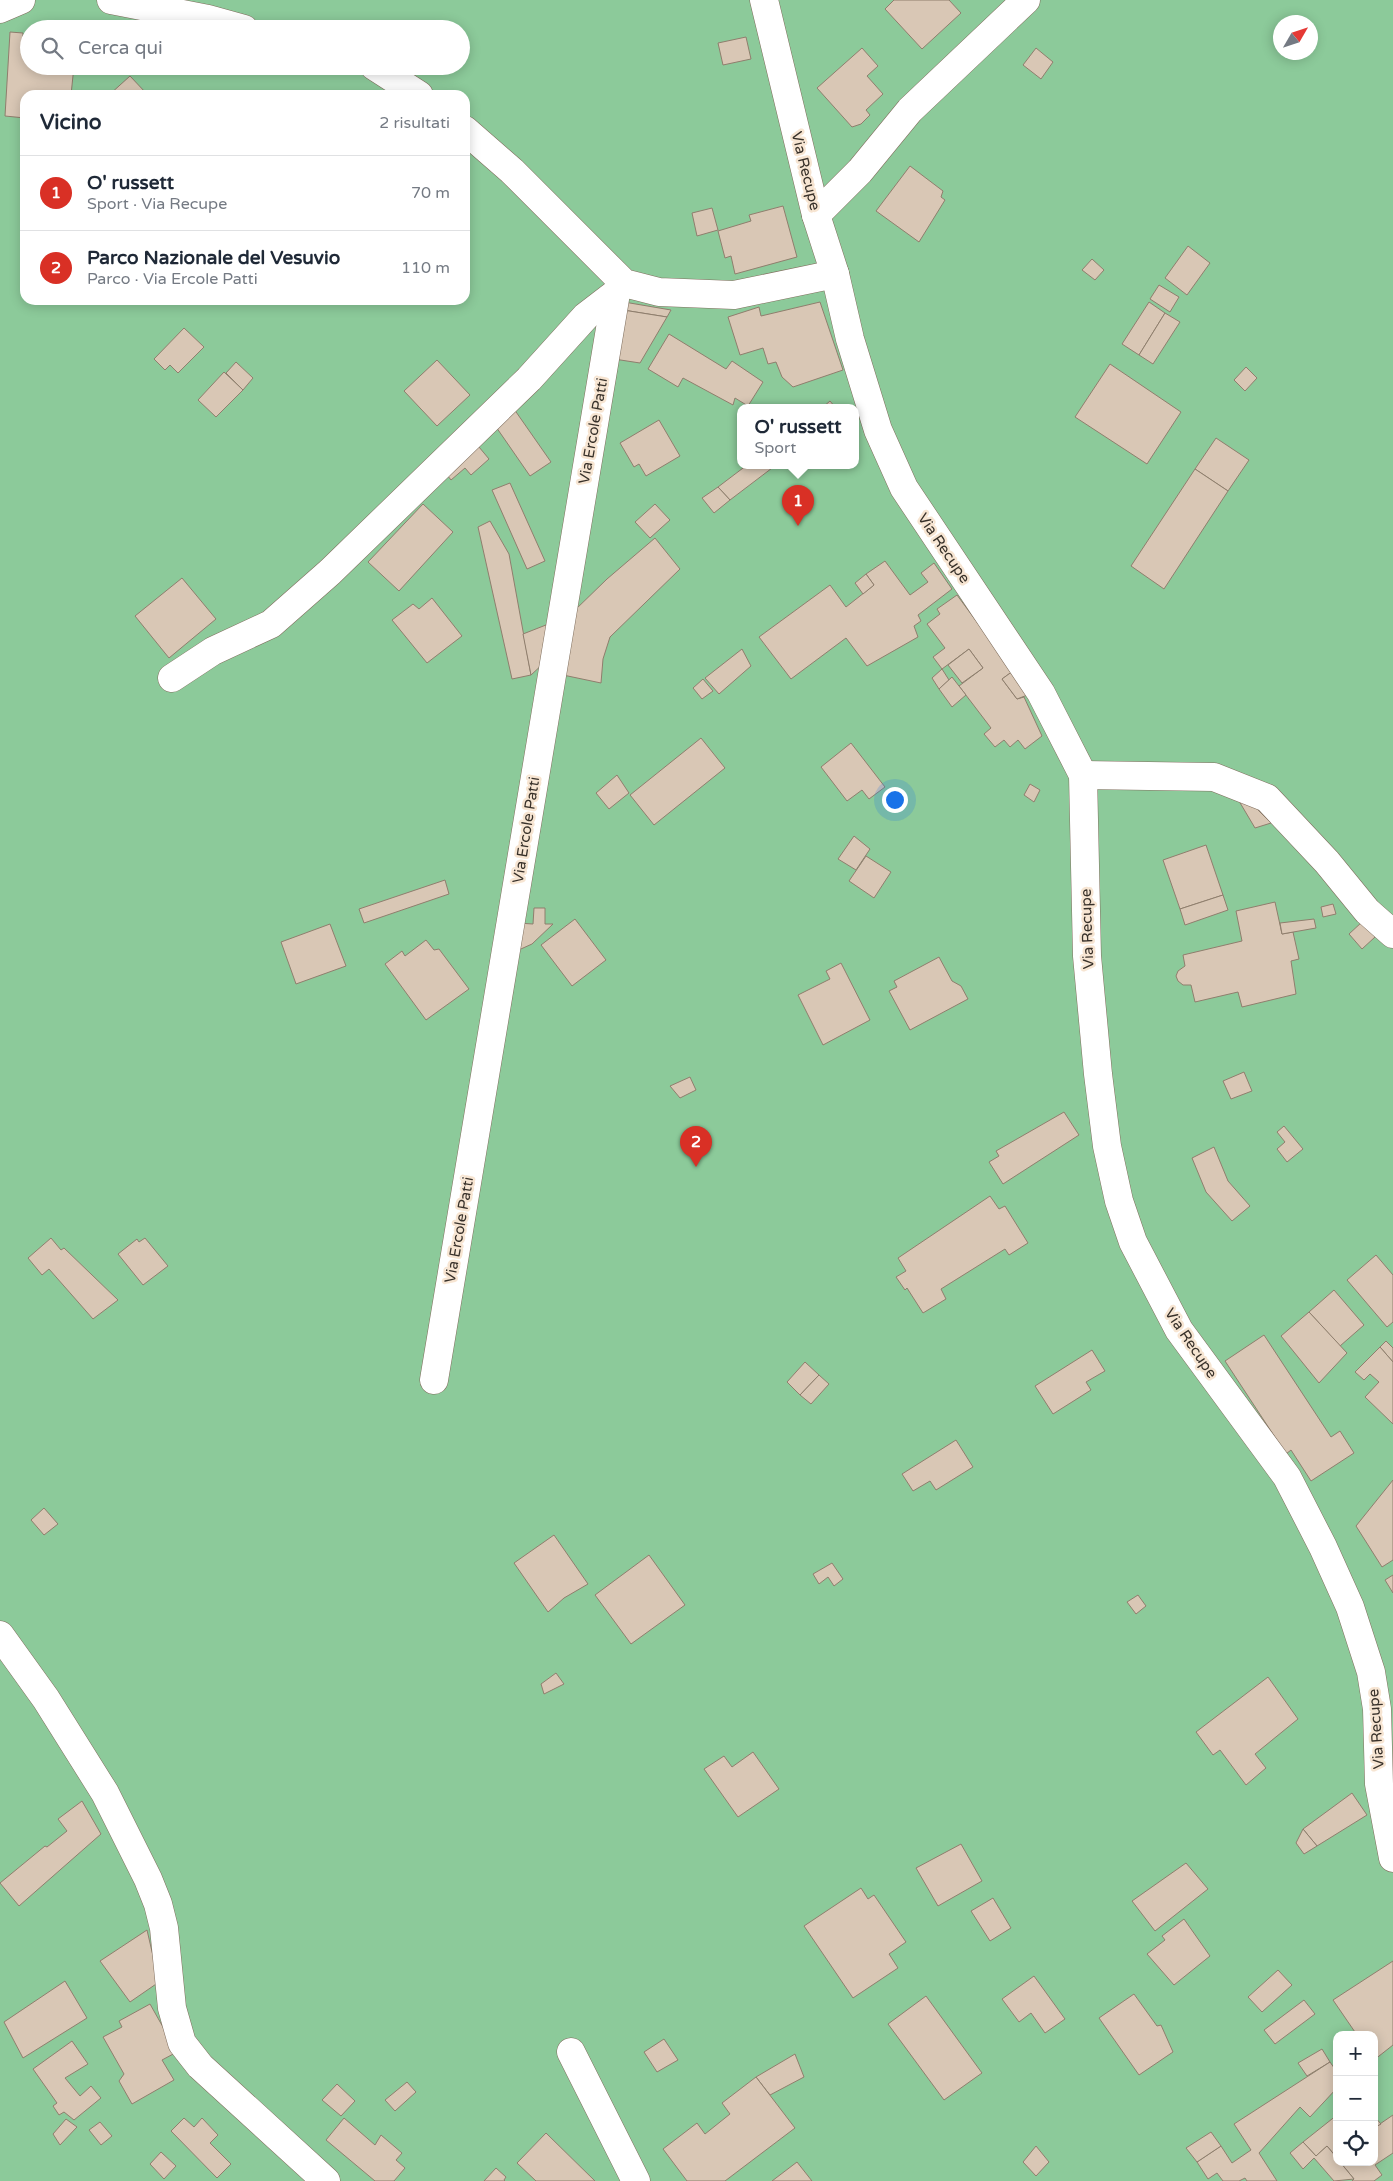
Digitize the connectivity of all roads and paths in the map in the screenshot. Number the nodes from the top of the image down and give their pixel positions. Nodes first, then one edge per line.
1 (21, 0) edge
2 (111, 0) edge
3 (764, 0) edge
4 (1026, 0) edge
5 (0, 9) edge
6 (212, 20) edge
7 (388, 75) edge
8 (411, 90) edge
9 (470, 134) edge
10 (816, 215) junction
11 (835, 274) junction
12 (620, 288) junction
13 (172, 678) dead end
14 (1083, 776) junction
15 (1393, 934) edge
16 (434, 1380) dead end
17 (0, 1635) edge
18 (1393, 1858) edge
19 (571, 2052) dead end
20 (326, 2181) edge
21 (636, 2181) edge

1 - 5 street
2 - 6 street
3 - 10 street, Via Recupe
4 - 10 street
7 - 8 street
9 - 12 street
10 - 11 street, Via Recupe
11 - 12 street
11 - 14 street, Via Recupe
12 - 13 street
12 - 16 street, Via Ercole Patti
14 - 15 street
14 - 18 street, Via Recupe
17 - 20 street
19 - 21 street

